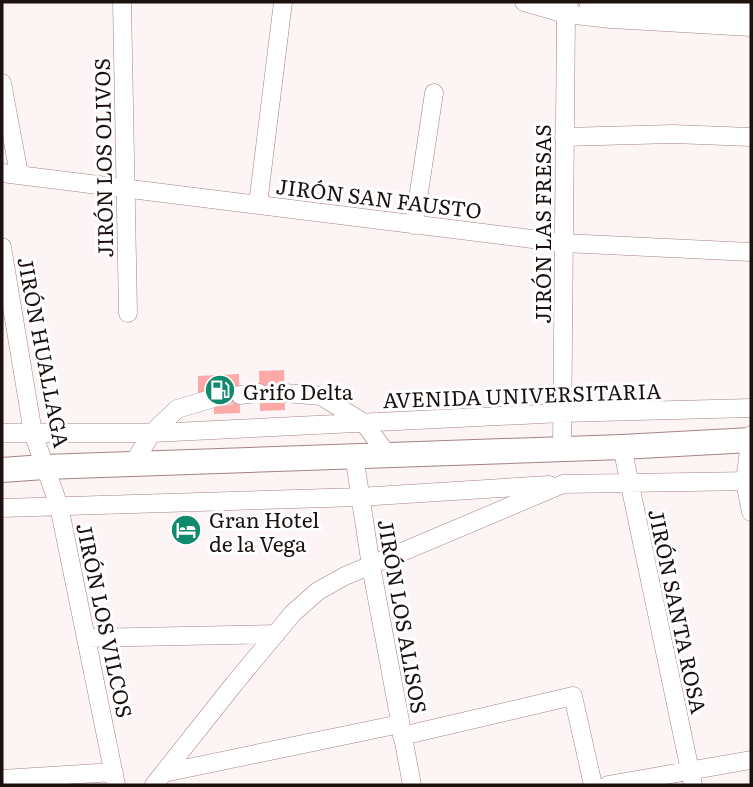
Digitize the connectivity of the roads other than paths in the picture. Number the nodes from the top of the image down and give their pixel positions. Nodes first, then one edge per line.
1 (122, 2) edge
2 (283, 2) edge
3 (524, 2) edge
4 (588, 2) edge
5 (567, 8) edge
6 (751, 11) edge
7 (751, 27) edge
8 (2, 83) edge
9 (434, 93) dead end
10 (751, 137) edge
11 (564, 138) junction
12 (10, 174) edge
13 (124, 187) junction
14 (258, 204) junction
15 (414, 225) junction
16 (564, 243) junction
17 (2, 247) edge
18 (751, 252) edge
19 (128, 313) dead end
20 (259, 393) dead end
21 (285, 393) dead end
22 (240, 395) tunnel mouth
23 (214, 398) tunnel mouth
24 (751, 408) edge
25 (562, 413) junction
26 (364, 424) junction
27 (2, 433) edge
28 (33, 433) junction
29 (152, 433) junction
30 (751, 438) edge
31 (562, 447) junction
32 (622, 447) junction
33 (387, 454) junction
34 (354, 455) junction
35 (132, 465) junction
36 (44, 467) junction
37 (2, 470) edge
38 (748, 481) edge
39 (563, 484) junction
40 (628, 485) junction
41 (359, 497) junction
42 (59, 506) junction
43 (2, 508) edge
44 (751, 512) edge
45 (370, 566) junction
46 (276, 634) junction
47 (87, 638) junction
48 (401, 730) junction
49 (751, 760) edge
50 (692, 778) edge
51 (2, 779) edge
52 (115, 779) edge
53 (159, 779) edge
54 (412, 785) edge
55 (593, 785) edge
56 (608, 785) edge

1 - 13 street, JIRÓN LOS OLIVOS
2 - 14 street
3 - 5 street
4 - 6 street
5 - 7 street
5 - 11 street, JIRÓN LAS FRESAS
8 - 12 street
9 - 15 street
10 - 11 street
11 - 16 street, JIRÓN LAS FRESAS
12 - 13 street, JIRÓN SAN FAUSTO
13 - 14 street, JIRÓN SAN FAUSTO
13 - 19 street, JIRÓN LOS OLIVOS
14 - 15 street, JIRÓN SAN FAUSTO
15 - 16 street, JIRÓN SAN FAUSTO
16 - 18 street, JIRÓN SAN FAUSTO
16 - 25 street, JIRÓN LAS FRESAS
17 - 28 street, JIRÓN HUALLAGA
20 - 22 street
21 - 26 street
23 - 29 street
24 - 25 street, AVENIDA UNIVERSITARIA
25 - 26 street, AVENIDA UNIVERSITARIA
25 - 31 street, JIRÓN LAS FRESAS
26 - 29 street, AVENIDA UNIVERSITARIA
26 - 33 street
27 - 28 street, AVENIDA UNIVERSITARIA
28 - 29 street, AVENIDA UNIVERSITARIA
28 - 36 street, JIRÓN HUALLAGA
29 - 35 street
30 - 32 highway
30 - 38 street
31 - 32 highway
31 - 33 highway
32 - 40 street, JIRÓN SANTA ROSA
33 - 34 highway
34 - 35 highway
34 - 41 street, JIRÓN LOS ALISOS
35 - 36 highway
36 - 37 highway
36 - 42 street, JIRÓN LOS VILCOS
38 - 40 street
38 - 44 street
39 - 40 street
39 - 41 street
39 - 45 street
40 - 50 street, JIRÓN SANTA ROSA
41 - 42 street
41 - 45 street, JIRÓN LOS ALISOS
42 - 43 street
42 - 47 street, JIRÓN LOS VILCOS
45 - 46 street
45 - 48 street, JIRÓN LOS ALISOS
46 - 47 street
46 - 53 street
47 - 52 street, JIRÓN LOS VILCOS
48 - 53 street
48 - 54 street, JIRÓN LOS ALISOS
48 - 55 street
49 - 50 street
50 - 56 street
51 - 52 street

